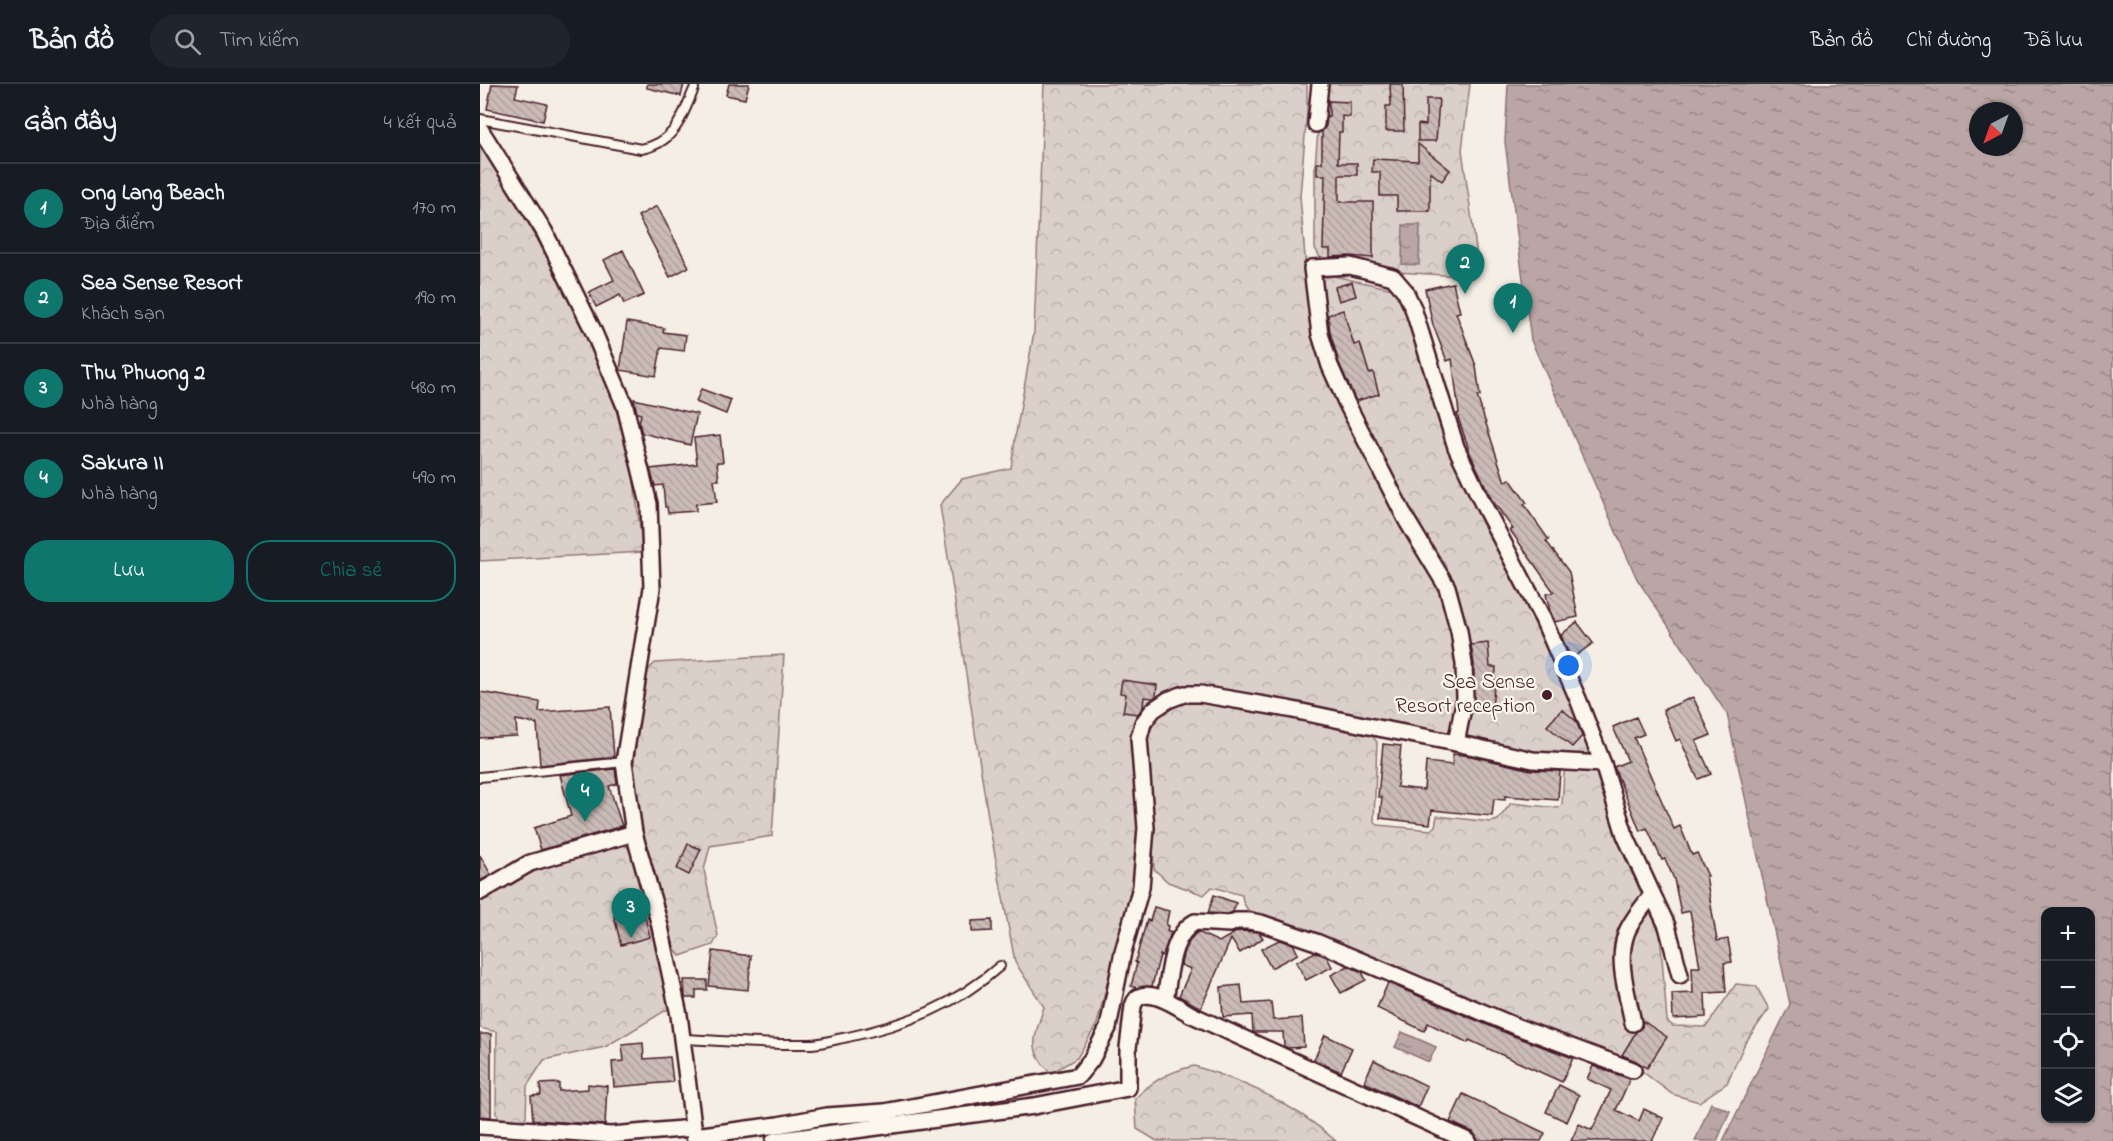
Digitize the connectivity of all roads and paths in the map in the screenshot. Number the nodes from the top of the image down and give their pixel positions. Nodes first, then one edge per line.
1 (1320, 84) edge
2 (694, 89) dead end
3 (480, 119) edge
4 (1316, 124) dead end
5 (480, 129) edge
6 (1456, 743) junction
7 (624, 762) junction
8 (1603, 764) junction
9 (480, 777) edge
10 (634, 833) junction
11 (480, 892) edge
12 (1652, 895) junction
13 (1000, 966) dead end
14 (1680, 975) dead end
15 (1165, 1000) junction
16 (1633, 1023) dead end
17 (683, 1039) junction
18 (1633, 1070) dead end
19 (480, 1126) edge
20 (695, 1135) edge
21 (774, 1141) edge
22 (1468, 1141) edge

1 - 4 street
2 - 3 lane
5 - 7 street
6 - 8 street
6 - 8 street
6 - 20 street
7 - 9 lane
7 - 10 street
8 - 12 street
10 - 11 street
10 - 17 street
12 - 14 street
12 - 16 street
13 - 17 lane
15 - 18 street
15 - 21 street
15 - 22 street
17 - 20 street
19 - 20 street

